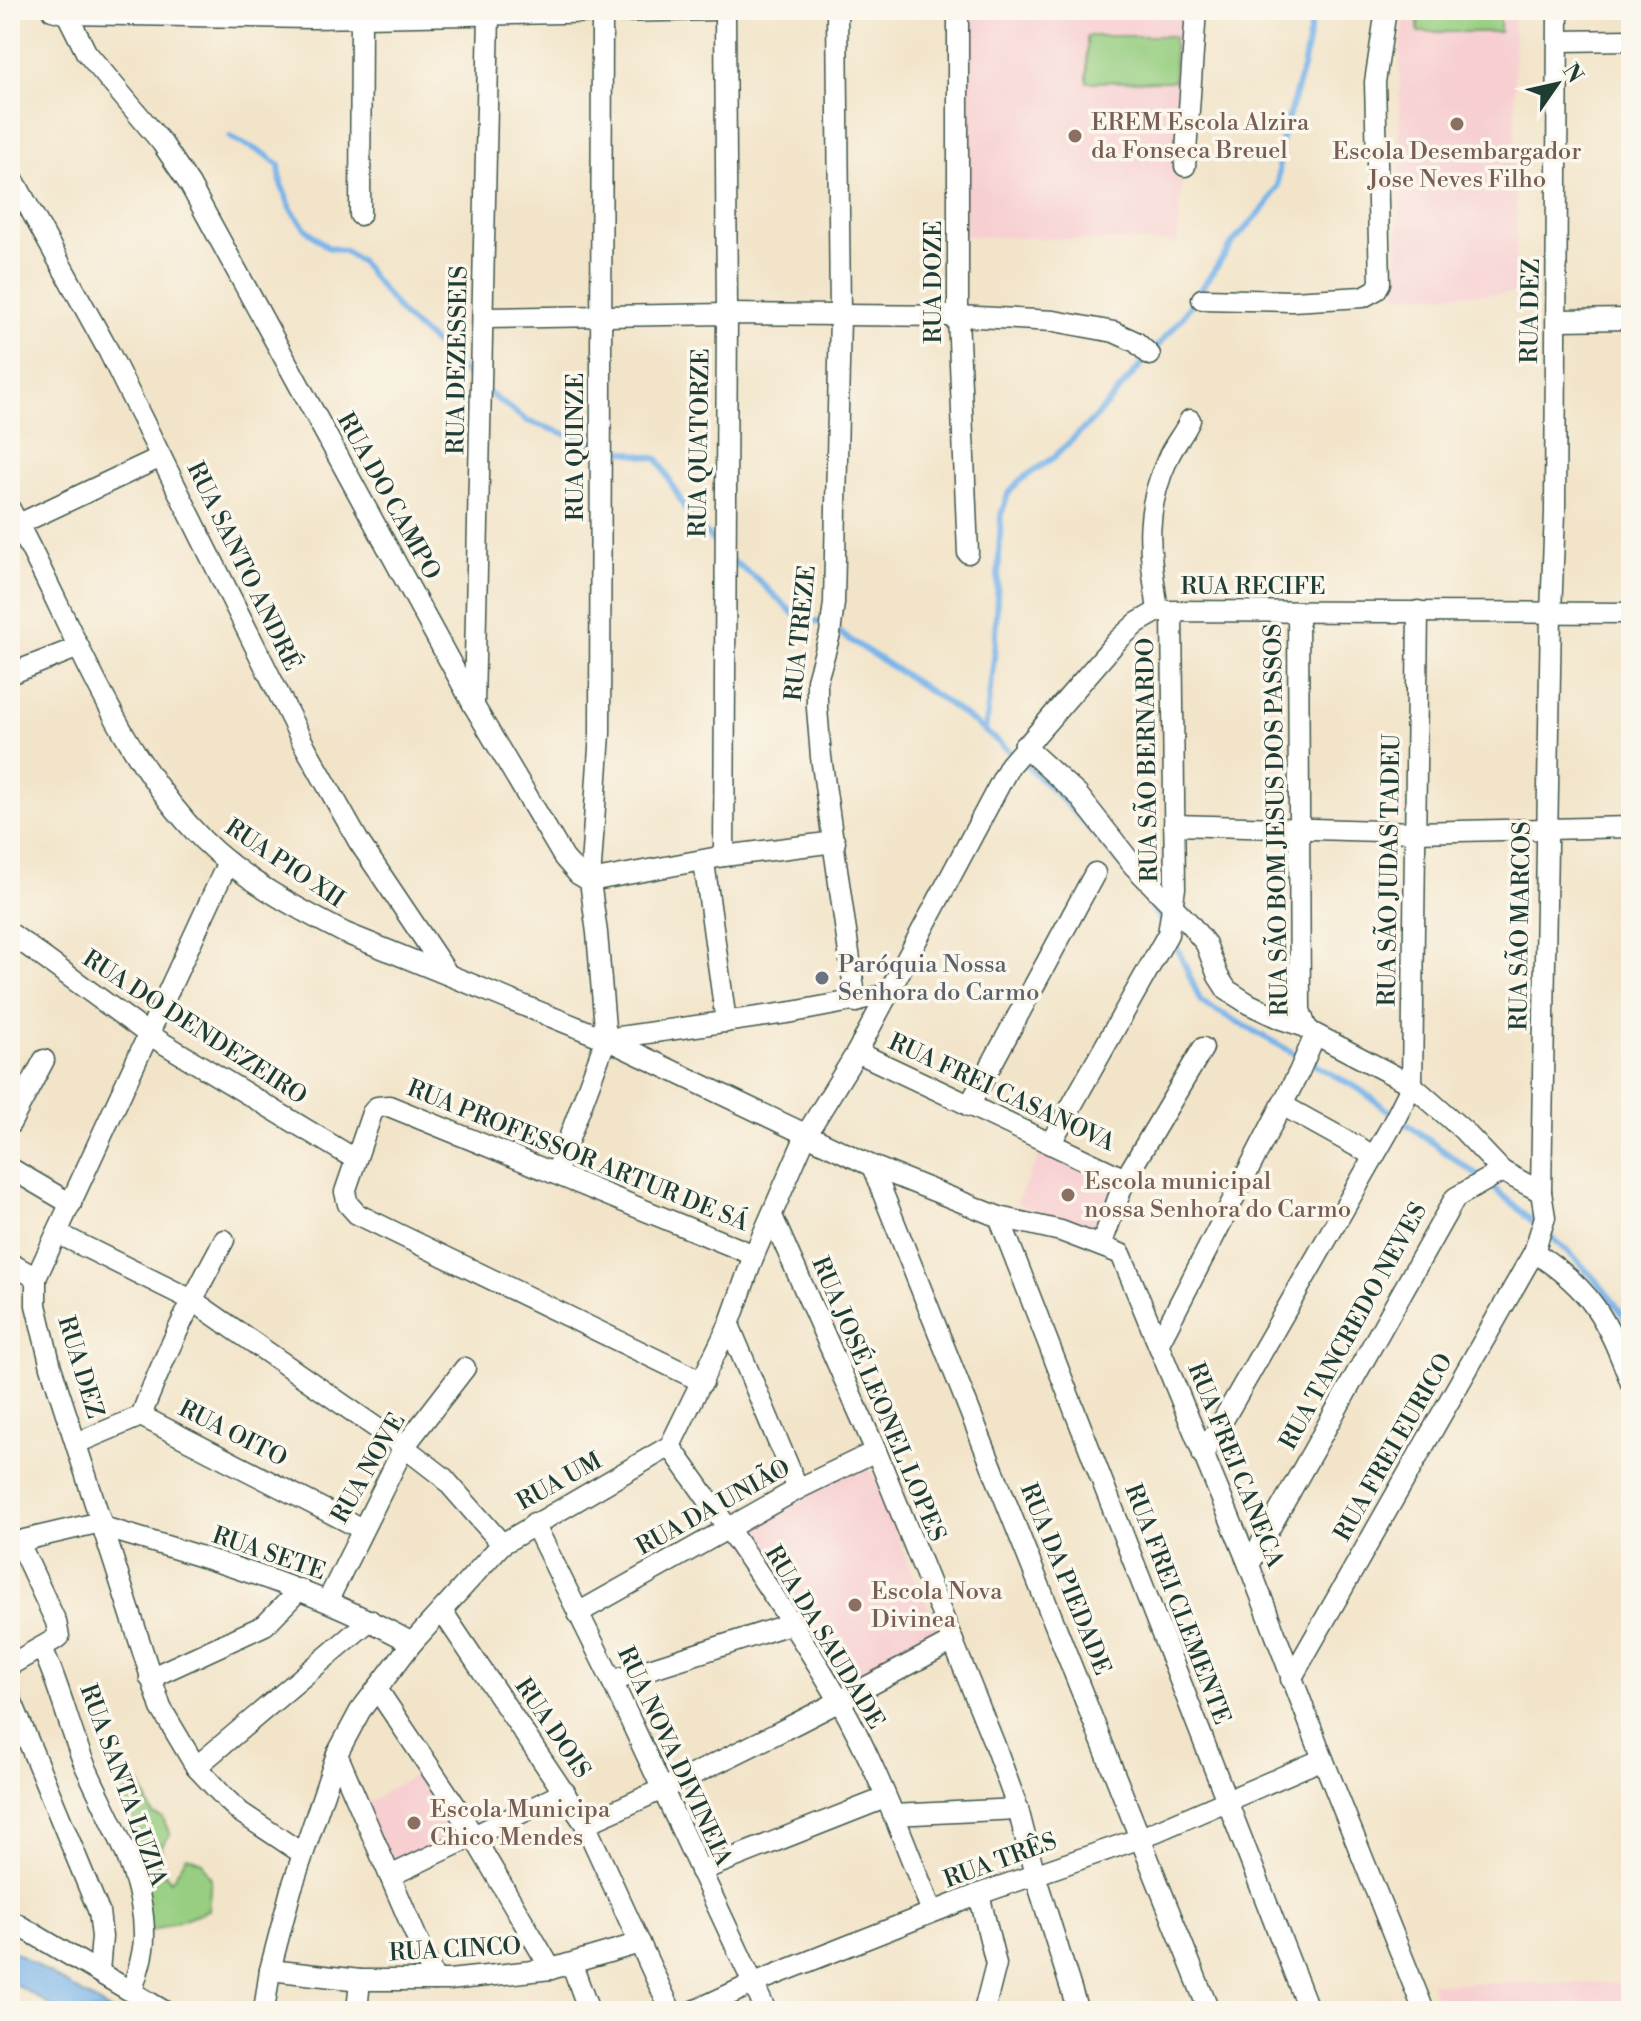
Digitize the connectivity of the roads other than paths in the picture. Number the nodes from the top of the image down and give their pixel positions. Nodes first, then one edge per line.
1 (713, 10) edge
2 (725, 10) edge
3 (837, 10) edge
4 (958, 10) edge
5 (1196, 10) edge
6 (1386, 10) edge
7 (1558, 10) edge
8 (60, 12) edge
9 (602, 12) junction
10 (489, 14) junction
11 (361, 17) junction
12 (1631, 40) edge
13 (1558, 41) junction
14 (1185, 166) dead end
15 (10, 173) edge
16 (360, 215) dead end
17 (1202, 299) dead end
18 (727, 314) junction
19 (840, 315) junction
20 (958, 316) junction
21 (601, 317) junction
22 (485, 318) junction
23 (1631, 319) edge
24 (1557, 320) junction
25 (1150, 355) dead end
26 (1190, 420) dead end
27 (161, 457) junction
28 (14, 516) edge
29 (968, 553) dead end
30 (1418, 611) junction
31 (1165, 612) junction
32 (1298, 612) junction
33 (1551, 613) junction
34 (1631, 613) edge
35 (79, 647) junction
36 (10, 674) edge
37 (474, 706) junction
38 (1018, 754) junction
39 (1174, 825) junction
40 (1631, 827) edge
41 (1547, 828) junction
42 (1297, 830) junction
43 (1415, 832) junction
44 (835, 842) junction
45 (714, 859) junction
46 (228, 862) junction
47 (1095, 873) dead end
48 (590, 881) junction
49 (1171, 919) junction
50 (10, 933) edge
51 (447, 973) junction
52 (889, 994) junction
53 (856, 1002) junction
54 (726, 1022) junction
55 (148, 1034) junction
56 (1311, 1036) junction
57 (606, 1039) junction
58 (1203, 1048) dead end
59 (857, 1052) junction
60 (44, 1060) dead end
61 (1412, 1085) junction
62 (1282, 1105) junction
63 (969, 1106) junction
64 (10, 1124) edge
65 (807, 1133) junction
66 (1050, 1144) junction
67 (1374, 1156) junction
68 (355, 1159) junction
69 (872, 1166) junction
70 (10, 1168) edge
71 (556, 1173) junction
72 (1499, 1173) junction
73 (1125, 1179) junction
74 (1541, 1192) junction
75 (71, 1204) junction
76 (772, 1216) junction
77 (999, 1217) junction
78 (57, 1233) junction
79 (224, 1240) dead end
80 (1537, 1245) junction
81 (1101, 1246) junction
82 (754, 1255) junction
83 (10, 1263) edge
84 (36, 1278) junction
85 (192, 1300) junction
86 (729, 1325) junction
87 (1159, 1343) junction
88 (465, 1368) dead end
89 (703, 1382) junction
90 (1631, 1383) edge
91 (141, 1416) junction
92 (77, 1443) junction
93 (670, 1446) junction
94 (404, 1447) junction
95 (876, 1451) junction
96 (1203, 1455) junction
97 (798, 1489) junction
98 (534, 1523) junction
99 (102, 1524) junction
100 (728, 1528) junction
101 (362, 1529) junction
102 (502, 1544) junction
103 (1249, 1565) junction
104 (300, 1589) junction
105 (328, 1600) junction
106 (442, 1611) junction
107 (578, 1613) junction
108 (370, 1620) junction
109 (790, 1624) junction
110 (953, 1641) junction
111 (412, 1643) junction
112 (42, 1648) junction
113 (10, 1665) edge
114 (150, 1678) junction
115 (1291, 1679) junction
116 (612, 1681) junction
117 (377, 1689) junction
118 (10, 1697) edge
119 (840, 1702) junction
120 (337, 1754) junction
121 (1323, 1759) junction
122 (196, 1767) junction
123 (662, 1791) junction
124 (565, 1792) junction
125 (1227, 1803) junction
126 (889, 1806) junction
127 (1018, 1809) junction
128 (585, 1824) junction
129 (473, 1836) junction
130 (1141, 1838) junction
131 (303, 1854) junction
132 (700, 1871) junction
133 (1035, 1875) junction
134 (390, 1876) junction
135 (979, 1894) junction
136 (932, 1912) junction
137 (10, 1920) edge
138 (640, 1943) junction
139 (562, 1967) junction
140 (270, 1970) junction
141 (99, 1971) junction
142 (360, 1980) junction
143 (435, 1980) junction
144 (754, 1983) junction
145 (132, 1991) junction
146 (164, 2011) edge
147 (264, 2011) edge
148 (357, 2011) edge
149 (589, 2011) edge
150 (671, 2011) edge
151 (694, 2011) edge
152 (766, 2011) edge
153 (984, 2011) edge
154 (1078, 2011) edge
155 (1209, 2011) edge
156 (1309, 2011) edge
157 (1424, 2011) edge

1 - 9 street
2 - 18 street, RUA QUATORZE
3 - 19 street, RUA TREZE
4 - 20 street, RUA DOZE
5 - 14 street
6 - 17 street
7 - 13 street, RUA DEZ
8 - 11 street
8 - 37 street, RUA DO CAMPO
9 - 10 street
9 - 21 street, RUA QUINZE
10 - 11 street
10 - 22 street, RUA DEZESSEIS
11 - 16 street
12 - 13 street
13 - 24 street, RUA DEZ
15 - 27 street, RUA SANTO ANDRÉ
18 - 19 street
18 - 21 street
18 - 45 street, RUA QUATORZE
19 - 20 street
19 - 44 street, RUA TREZE
20 - 25 street
20 - 29 street, RUA DOZE
21 - 22 street
21 - 48 street, RUA QUINZE
22 - 37 street, RUA DEZESSEIS
23 - 24 street
24 - 33 street, RUA DEZ
26 - 31 street, RUA SÃO BERNARDO
27 - 28 street
27 - 51 street, RUA SANTO ANDRÉ
28 - 35 street, RUA PIO XII
30 - 32 street, RUA RECIFE
30 - 33 street, RUA RECIFE
30 - 43 street, RUA SÃO JUDAS TADEU
31 - 32 street, RUA RECIFE
31 - 38 street, RUA RECIFE
31 - 39 street, RUA SÃO BERNARDO
32 - 42 street, RUA SÃO BOM JESUS DOS PASSOS
33 - 34 street, RUA RECIFE
33 - 41 street, RUA SÃO MARCOS
35 - 36 street
35 - 46 street, RUA PIO XII
37 - 48 street, RUA DO CAMPO
38 - 49 street
38 - 52 street, RUA RECIFE
39 - 42 street
39 - 49 street, RUA SÃO BERNARDO
40 - 41 street
41 - 43 street
41 - 74 street, RUA SÃO MARCOS
42 - 43 street
42 - 56 street, RUA SÃO BOM JESUS DOS PASSOS
43 - 61 street, RUA SÃO JUDAS TADEU
44 - 45 street
44 - 53 street, RUA TREZE
45 - 48 street
45 - 54 street, RUA QUATORZE
46 - 51 street, RUA PIO XII
46 - 55 street, RUA DEZ
47 - 63 street
48 - 57 street
49 - 56 street
49 - 66 street
50 - 55 street, RUA DO DENDEZEIRO
51 - 57 street, RUA PIO XII
52 - 53 street
52 - 59 street
53 - 54 street
54 - 57 street
55 - 68 street, RUA DO DENDEZEIRO
55 - 75 street, RUA DEZ
56 - 61 street
56 - 62 street
57 - 65 street, RUA PIO XII
57 - 71 street
58 - 73 street
59 - 63 street, RUA FREI CASANOVA
59 - 65 street
60 - 64 street
61 - 67 street, RUA SÃO JUDAS TADEU
61 - 72 street
62 - 67 street
62 - 87 street
63 - 66 street, RUA FREI CASANOVA
65 - 69 street, RUA FREI CANECA
65 - 76 street
66 - 73 street, RUA FREI CASANOVA
67 - 96 street, RUA SÃO JUDAS TADEU
68 - 71 street, RUA PROFESSOR ARTUR DE SÁ
68 - 89 street, RUA PROFESSOR ARTUR DE SÁ
69 - 77 street, RUA FREI CANECA
69 - 130 street, RUA DA PIEDADE
70 - 75 street
71 - 82 street, RUA PROFESSOR ARTUR DE SÁ
72 - 74 street
72 - 103 street, RUA TANCREDO NEVES
73 - 81 street
74 - 80 street, RUA SÃO MARCOS
75 - 78 street, RUA DEZ
76 - 82 street
76 - 95 street, RUA JOSÉ LEONEL LOPES
77 - 81 street, RUA FREI CANECA
77 - 125 street, RUA FREI CLEMENTE
78 - 84 street, RUA DEZ
78 - 85 street
79 - 85 street
80 - 90 street
80 - 115 street, RUA FREI EURICO
81 - 87 street, RUA FREI CANECA
82 - 86 street
83 - 84 street
84 - 92 street, RUA DEZ
85 - 91 street
85 - 94 street
86 - 89 street
86 - 97 street
87 - 96 street, RUA FREI CANECA
88 - 94 street, RUA NOVE
89 - 93 street
91 - 92 street, RUA OITO
91 - 101 street, RUA OITO
92 - 99 street, RUA DEZ
93 - 98 street, RUA UM
93 - 100 street, RUA DA SAUDADE
94 - 101 street, RUA NOVE
94 - 102 street
95 - 97 street, RUA DA UNIÃO
95 - 110 street, RUA JOSÉ LEONEL LOPES
96 - 103 street, RUA FREI CANECA
97 - 100 street, RUA DA UNIÃO
98 - 102 street, RUA UM
98 - 107 street, RUA NOVA DIVINEIA
99 - 104 street, RUA SETE
99 - 112 street
99 - 114 street, RUA DEZ
100 - 107 street, RUA DA UNIÃO
100 - 109 street, RUA DA SAUDADE
101 - 105 street, RUA NOVE
102 - 106 street, RUA UM
103 - 115 street, RUA FREI CANECA
104 - 105 street, RUA SETE
104 - 114 street
105 - 108 street, RUA SETE
106 - 111 street, RUA UM
106 - 124 street, RUA DOIS
107 - 116 street, RUA NOVA DIVINEIA
108 - 111 street, RUA SETE
108 - 122 street
109 - 116 street
109 - 119 street, RUA DA SAUDADE
110 - 119 street
110 - 127 street, RUA JOSÉ LEONEL LOPES
111 - 117 street, RUA UM
112 - 113 street
112 - 145 street, RUA SANTA LUZIA
114 - 122 street, RUA DEZ
115 - 121 street, RUA FREI CANECA
116 - 123 street, RUA NOVA DIVINEIA
117 - 120 street, RUA UM
117 - 129 street
118 - 141 street
119 - 123 street
119 - 126 street, RUA DA SAUDADE
120 - 131 street, RUA UM
120 - 134 street
121 - 125 street, RUA TRÊS
121 - 157 street, RUA FREI CANECA
122 - 131 street, RUA DEZ
123 - 128 street
123 - 132 street, RUA NOVA DIVINEIA
124 - 128 street, RUA DOIS
124 - 129 street
125 - 130 street, RUA TRÊS
125 - 156 street, RUA FREI CLEMENTE
126 - 127 street
126 - 132 street
126 - 136 street, RUA DA SAUDADE
127 - 133 street, RUA JOSÉ LEONEL LOPES
128 - 138 street, RUA DOIS
129 - 134 street
129 - 139 street
130 - 133 street, RUA TRÊS
130 - 155 street, RUA DA PIEDADE
131 - 140 street, RUA UM
132 - 144 street, RUA NOVA DIVINEIA
133 - 135 street, RUA TRÊS
133 - 154 street, RUA JOSÉ LEONEL LOPES
134 - 143 street
135 - 136 street, RUA TRÊS
135 - 153 street
136 - 144 street, RUA TRÊS
137 - 141 street
138 - 139 street, RUA CINCO
138 - 150 street, RUA DOIS
139 - 143 street, RUA CINCO
139 - 149 street
140 - 142 street, RUA CINCO
140 - 147 street, RUA UM
141 - 145 street
142 - 143 street, RUA CINCO
142 - 148 street
144 - 151 street, RUA TRÊS
144 - 152 street, RUA NOVA DIVINEIA
145 - 146 street

